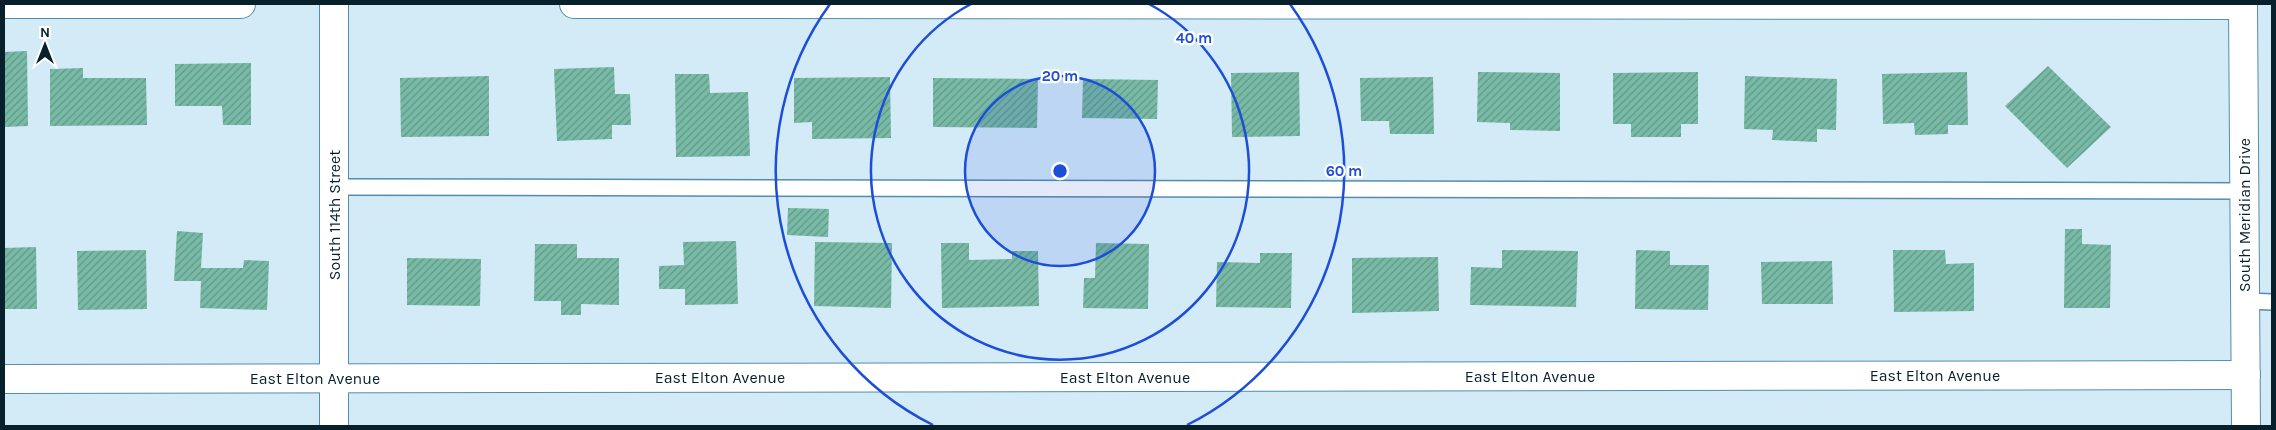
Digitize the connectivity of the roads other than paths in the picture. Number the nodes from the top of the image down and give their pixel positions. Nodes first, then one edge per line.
1 (4, 4) edge
2 (241, 4) edge
3 (334, 4) edge
4 (574, 4) edge
5 (2243, 4) edge
6 (334, 187) junction
7 (2244, 191) junction
8 (2245, 301) junction
9 (2272, 302) edge
10 (2246, 375) junction
11 (333, 378) junction
12 (4, 379) edge
13 (334, 426) edge
14 (2246, 426) edge

1 - 2 street
3 - 6 street, South 114th Street
4 - 5 street
5 - 7 street, South Meridian Drive
6 - 7 lane
6 - 11 street, South 114th Street
7 - 8 street, South Meridian Drive
8 - 9 lane
8 - 10 street, South Meridian Drive
10 - 11 street, East Elton Avenue
10 - 14 street, South Meridian Drive
11 - 12 street, East Elton Avenue
11 - 13 street, South 114th Street

